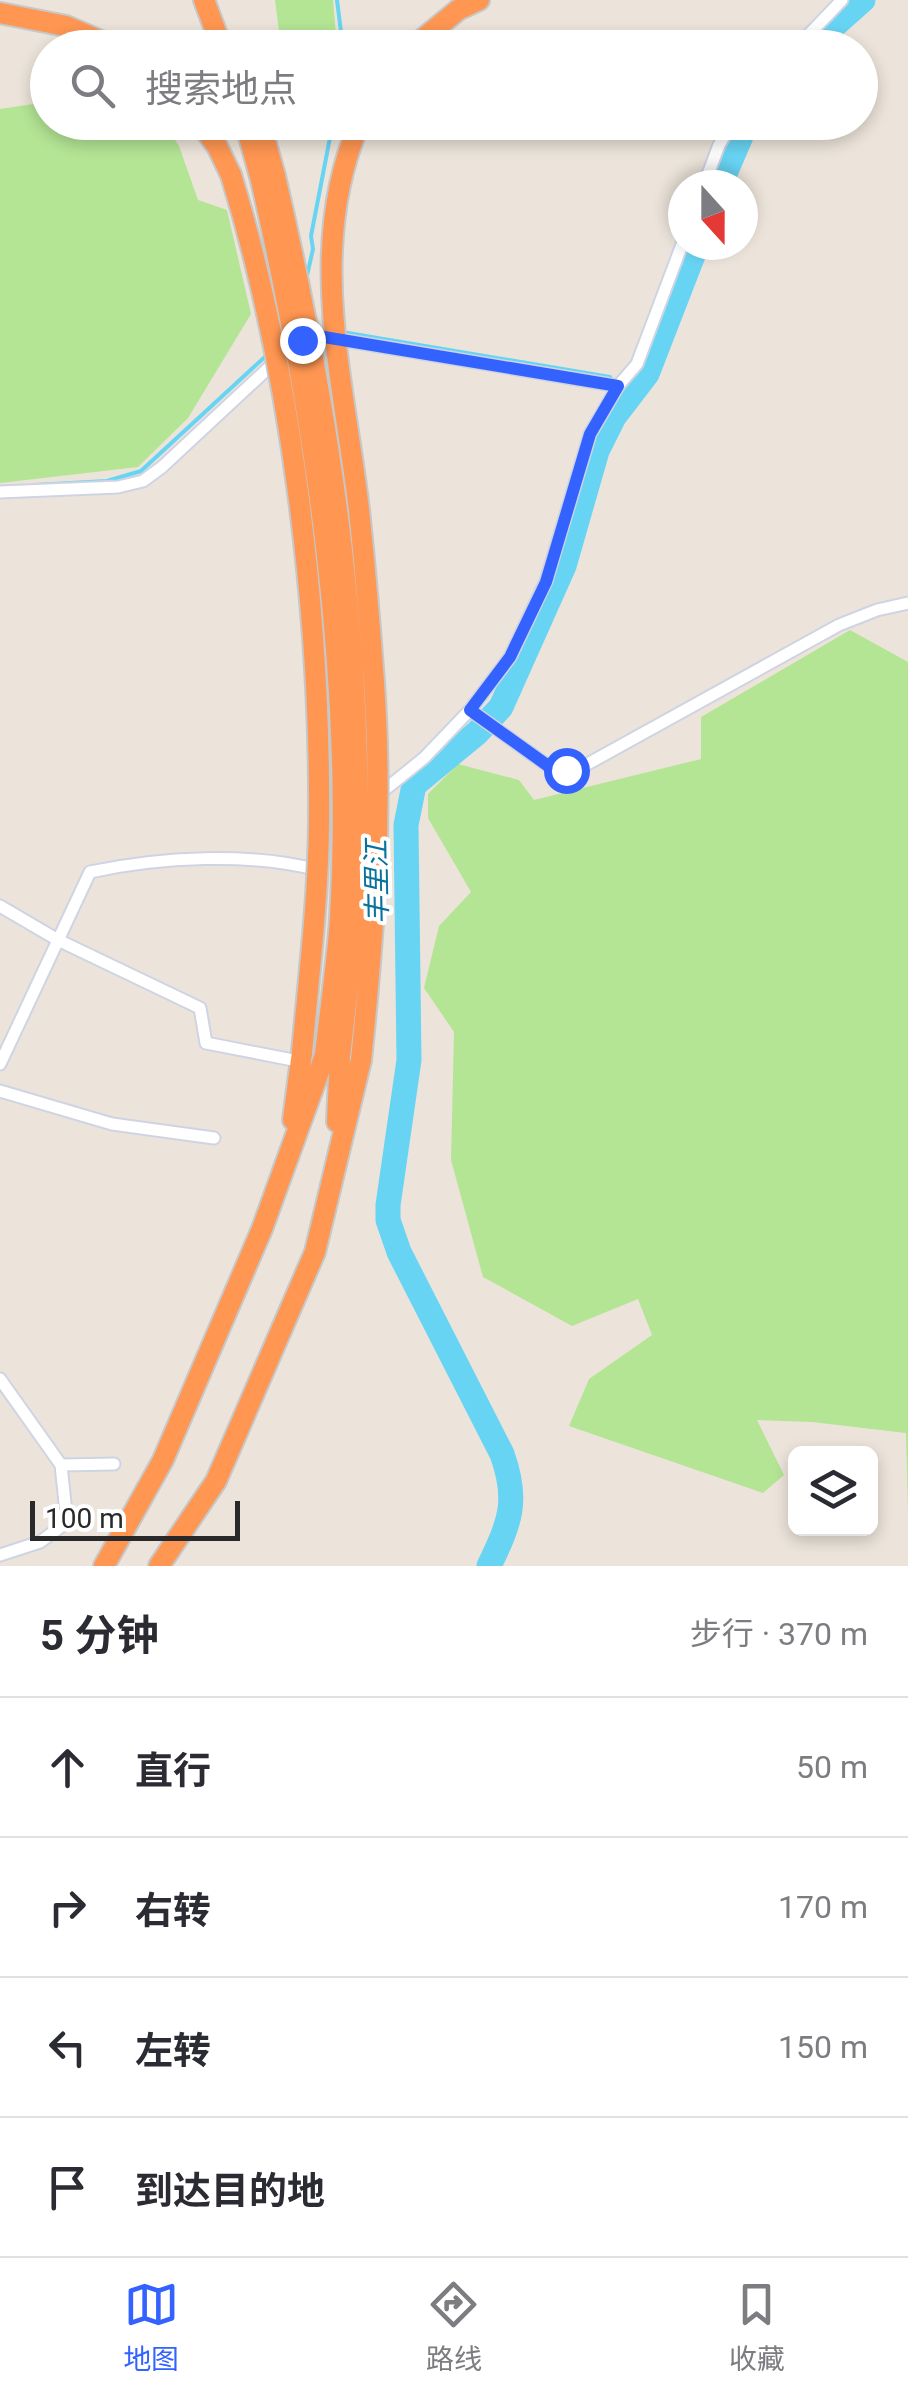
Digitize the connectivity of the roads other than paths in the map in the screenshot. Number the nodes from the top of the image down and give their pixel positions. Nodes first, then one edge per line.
1 (204, 0) edge
2 (219, 0) edge
3 (479, 0) edge
4 (842, 0) edge
5 (0, 12) edge
6 (75, 30) edge
7 (215, 30) edge
8 (230, 30) edge
9 (434, 30) edge
10 (813, 30) edge
11 (213, 140) edge
12 (252, 140) edge
13 (263, 140) edge
14 (352, 140) edge
15 (722, 140) edge
16 (710, 170) edge
17 (268, 178) junction
18 (676, 260) edge
19 (618, 386) junction
20 (0, 492) edge
21 (908, 603) edge
22 (473, 712) junction
23 (332, 838) dead end
24 (318, 870) dead end
25 (0, 906) edge
26 (58, 940) junction
27 (298, 1056) junction
28 (342, 1057) junction
29 (0, 1064) edge
30 (0, 1092) edge
31 (214, 1138) dead end
32 (287, 1162) junction
33 (0, 1379) edge
34 (114, 1464) dead end
35 (61, 1465) junction
36 (0, 1556) edge
37 (104, 1566) edge
38 (159, 1566) edge

1 - 7 highway
2 - 8 highway
3 - 9 highway
4 - 10 street
5 - 6 highway
11 - 27 highway, bridge
12 - 17 highway
13 - 17 highway
14 - 28 highway, bridge
15 - 16 street
17 - 28 highway, bridge
18 - 19 street
19 - 20 street
19 - 22 street
21 - 22 street
22 - 23 street
24 - 26 street
25 - 26 street
26 - 27 street
26 - 29 street
27 - 32 highway
28 - 32 highway
28 - 38 highway
30 - 31 street
32 - 37 highway
33 - 35 street
34 - 35 street
35 - 36 street

